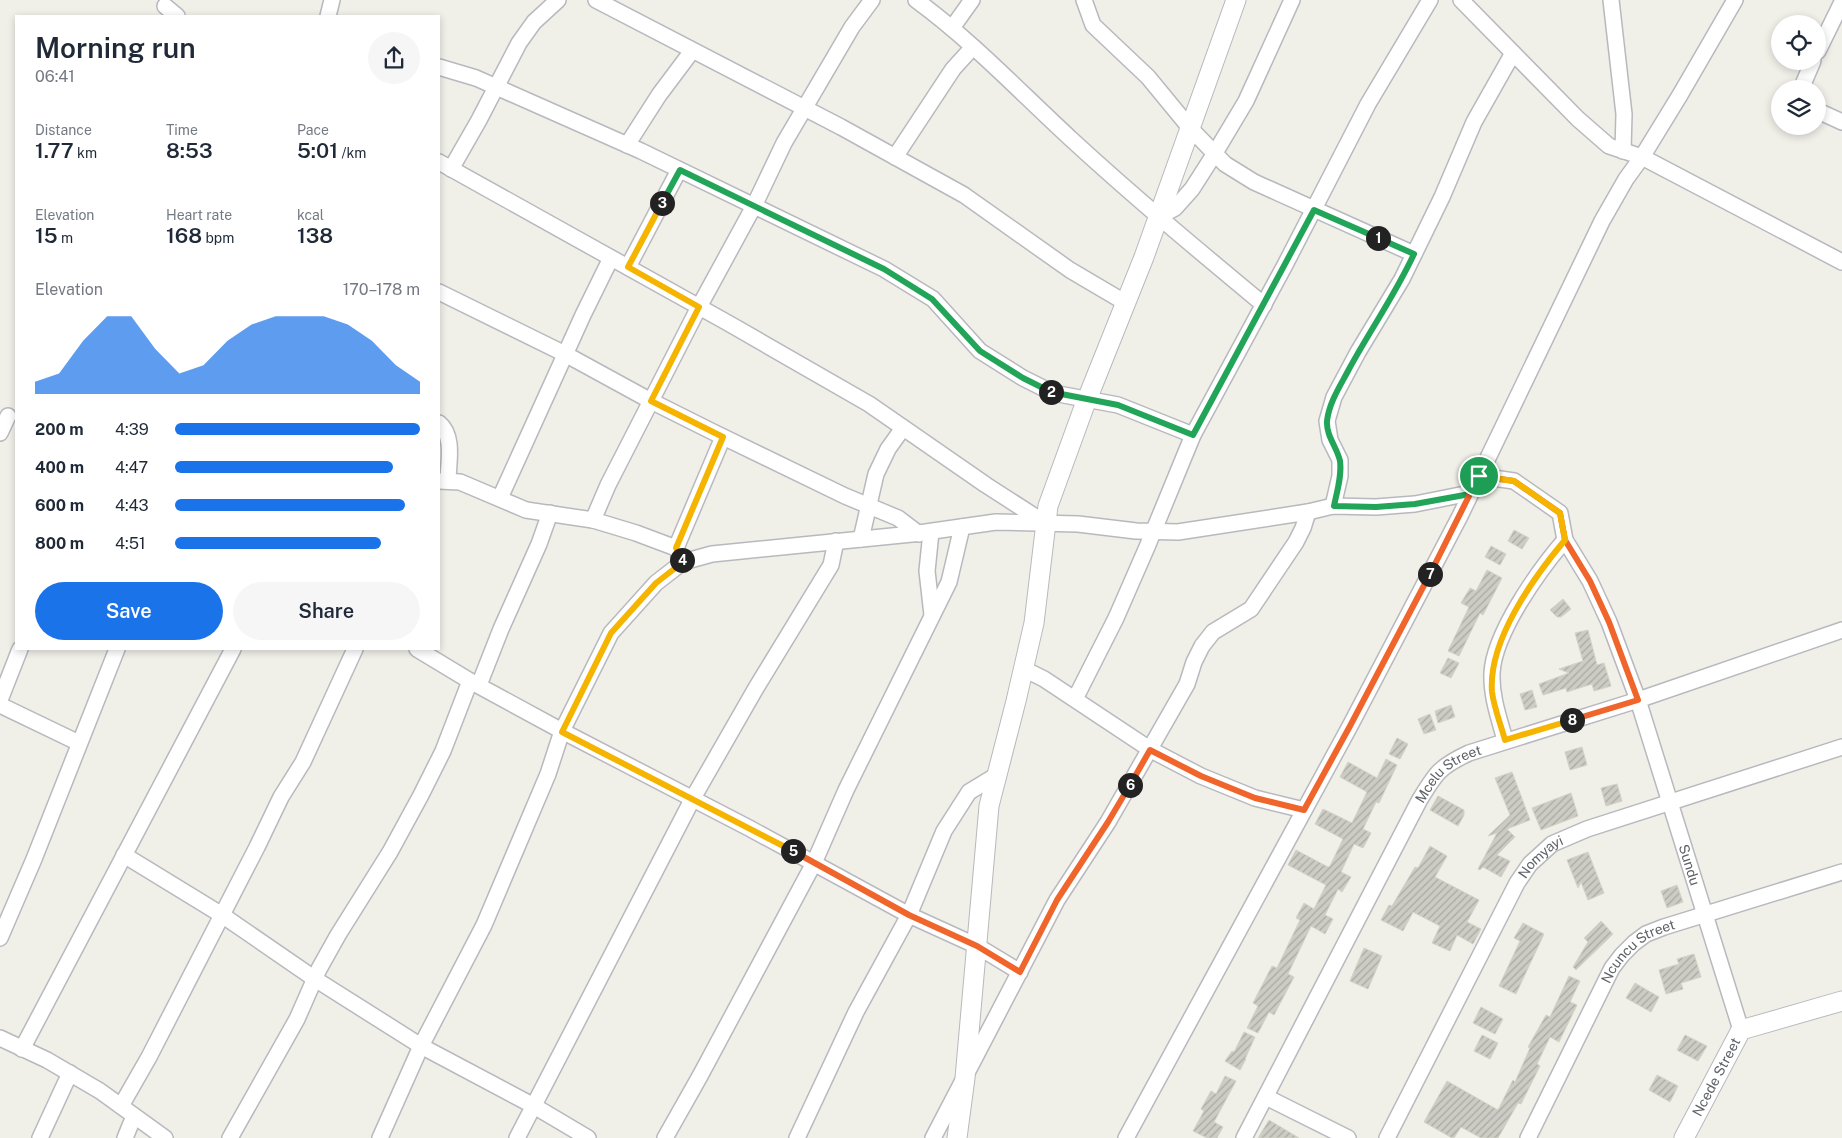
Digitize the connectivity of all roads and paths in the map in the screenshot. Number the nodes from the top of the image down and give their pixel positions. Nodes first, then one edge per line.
1 (332, 0) edge
2 (558, 0) edge
3 (596, 0) edge
4 (872, 0) edge
5 (916, 0) edge
6 (972, 0) edge
7 (1084, 0) edge
8 (1236, 0) edge
9 (1292, 0) edge
10 (1430, 0) edge
11 (1461, 0) edge
12 (1610, 0) edge
13 (1735, 0) edge
14 (1842, 2) edge
15 (165, 6) dead end
16 (176, 15) edge
17 (328, 15) edge
18 (952, 28) junction
19 (1826, 35) edge
20 (973, 47) junction
21 (692, 51) junction
22 (1513, 53) junction
23 (440, 67) edge
24 (496, 87) junction
25 (804, 108) junction
26 (1826, 115) edge
27 (1842, 122) edge
28 (1190, 128) junction
29 (627, 145) junction
30 (1623, 151) junction
31 (1215, 153) junction
32 (895, 157) junction
33 (1642, 157) junction
34 (445, 165) edge
35 (680, 170) junction
36 (754, 206) junction
37 (1314, 210) junction
38 (1158, 217) junction
39 (1414, 254) junction
40 (612, 258) junction
41 (1842, 262) edge
42 (628, 267) junction
43 (440, 292) edge
44 (1126, 303) junction
45 (1264, 305) junction
46 (699, 307) junction
47 (565, 354) junction
48 (1088, 399) junction
49 (651, 401) junction
50 (8, 416) edge
51 (440, 424) edge
52 (903, 428) junction
53 (0, 433) edge
54 (1193, 435) junction
55 (723, 437) junction
56 (1479, 476) junction
57 (443, 481) edge
58 (1470, 494) junction
59 (500, 498) junction
60 (869, 506) junction
61 (1334, 506) junction
62 (1308, 512) junction
63 (550, 513) junction
64 (593, 520) junction
65 (1046, 524) junction
66 (962, 527) junction
67 (1153, 531) junction
68 (925, 533) junction
69 (861, 539) junction
70 (1565, 540) junction
71 (836, 541) junction
72 (676, 548) junction
73 (683, 562) junction
74 (932, 615) junction
75 (1842, 630) edge
76 (20, 650) edge
77 (117, 650) edge
78 (233, 650) edge
79 (355, 650) edge
80 (419, 650) edge
81 (1024, 669) junction
82 (474, 683) junction
83 (1075, 699) junction
84 (0, 700) edge
85 (1638, 700) junction
86 (0, 705) edge
87 (562, 732) junction
88 (1505, 740) junction
89 (79, 743) junction
90 (1842, 747) edge
91 (1150, 750) junction
92 (997, 774) junction
93 (693, 798) junction
94 (1670, 804) junction
95 (1304, 810) junction
96 (124, 855) junction
97 (814, 863) junction
98 (1842, 872) edge
99 (909, 915) junction
100 (1705, 915) junction
101 (222, 916) junction
102 (0, 938) edge
103 (977, 946) junction
104 (1020, 972) junction
105 (315, 980) junction
106 (1842, 1001) edge
107 (1740, 1030) junction
108 (0, 1038) edge
109 (421, 1046) junction
110 (22, 1049) junction
111 (70, 1073) junction
112 (965, 1078) junction
113 (1266, 1097) junction
114 (121, 1106) junction
115 (534, 1106) junction
116 (134, 1116) junction
117 (40, 1138) edge
118 (125, 1138) edge
119 (165, 1138) edge
120 (230, 1138) edge
121 (380, 1138) edge
122 (517, 1138) edge
123 (588, 1138) edge
124 (665, 1138) edge
125 (797, 1138) edge
126 (933, 1138) edge
127 (957, 1138) edge
128 (1126, 1138) edge
129 (1244, 1138) edge
130 (1348, 1138) edge
131 (1387, 1138) edge
132 (1528, 1138) edge
133 (1684, 1138) edge

1 - 17 street
2 - 24 street
3 - 21 street
4 - 25 street
5 - 18 street
6 - 18 street
7 - 28 street
8 - 28 street
9 - 31 street
10 - 37 street
11 - 22 street
12 - 30 street
13 - 33 street
14 - 19 street
15 - 16 street
18 - 20 street
20 - 32 street
20 - 38 street
21 - 25 street
21 - 29 street
22 - 30 street
22 - 39 street
23 - 24 street
24 - 29 street
24 - 34 street
25 - 32 street
25 - 36 street
26 - 27 street
28 - 31 street
28 - 38 street
29 - 35 street
30 - 33 street
31 - 37 street
31 - 38 street
32 - 44 street
33 - 41 street
33 - 56 street
34 - 40 street
35 - 36 street
35 - 42 street
36 - 46 street
36 - 48 street
37 - 39 street
37 - 45 street
38 - 44 street
38 - 45 street
39 - 61 street
40 - 42 street
40 - 47 street
42 - 46 street
43 - 47 street
44 - 48 street
45 - 54 street
46 - 49 street
46 - 52 street
47 - 49 street
47 - 59 street
48 - 54 street
48 - 65 street
49 - 55 street
49 - 64 street
50 - 53 street
51 - 57 street
52 - 60 street
52 - 65 street
54 - 67 street
55 - 60 street
55 - 72 street
56 - 58 street
56 - 70 street
57 - 59 street
58 - 61 street
58 - 95 street
59 - 63 street
60 - 68 street
60 - 69 street
61 - 62 street
62 - 67 street
62 - 91 street
63 - 64 street
63 - 82 street
64 - 72 street
65 - 66 street
65 - 67 street
65 - 81 street
66 - 68 street
66 - 74 street
67 - 83 street
68 - 69 street
68 - 74 street
69 - 71 street
70 - 85 street, Sundu
70 - 88 street
71 - 73 street
71 - 93 street
72 - 73 street
73 - 87 street
74 - 97 street
75 - 85 street, Mcelu Street
76 - 84 street
77 - 89 street
78 - 96 street
79 - 101 street
80 - 82 street
81 - 83 street
81 - 92 street
82 - 87 street
82 - 105 street
83 - 91 street
85 - 88 street, Mcelu Street
85 - 94 street, Sundu
86 - 89 street
87 - 93 street
87 - 109 street
88 - 113 street, Mcelu Street
89 - 102 street
90 - 94 street, Nomyayi
91 - 95 street
91 - 104 street
92 - 99 street
92 - 103 street
93 - 97 street
93 - 115 street
94 - 100 street, Sundu
94 - 131 street, Nomyayi
95 - 128 street
96 - 101 street
96 - 110 street
97 - 99 street
97 - 124 street
98 - 100 street, Ncuncu Street
99 - 103 street
99 - 125 street
100 - 107 street, Sundu
100 - 132 street, Ncuncu Street
101 - 105 street
101 - 114 street
103 - 104 street
103 - 112 street
104 - 112 street
105 - 109 street
105 - 120 street
106 - 107 street, Ncede Street
107 - 133 street, Ncede Street
108 - 110 street
109 - 115 street
109 - 121 street
110 - 111 street
111 - 114 street
111 - 117 street
112 - 126 street
112 - 127 street
113 - 129 street, Mcelu Street
113 - 130 street
114 - 116 street
115 - 122 street
115 - 123 street
116 - 118 street
116 - 119 street

